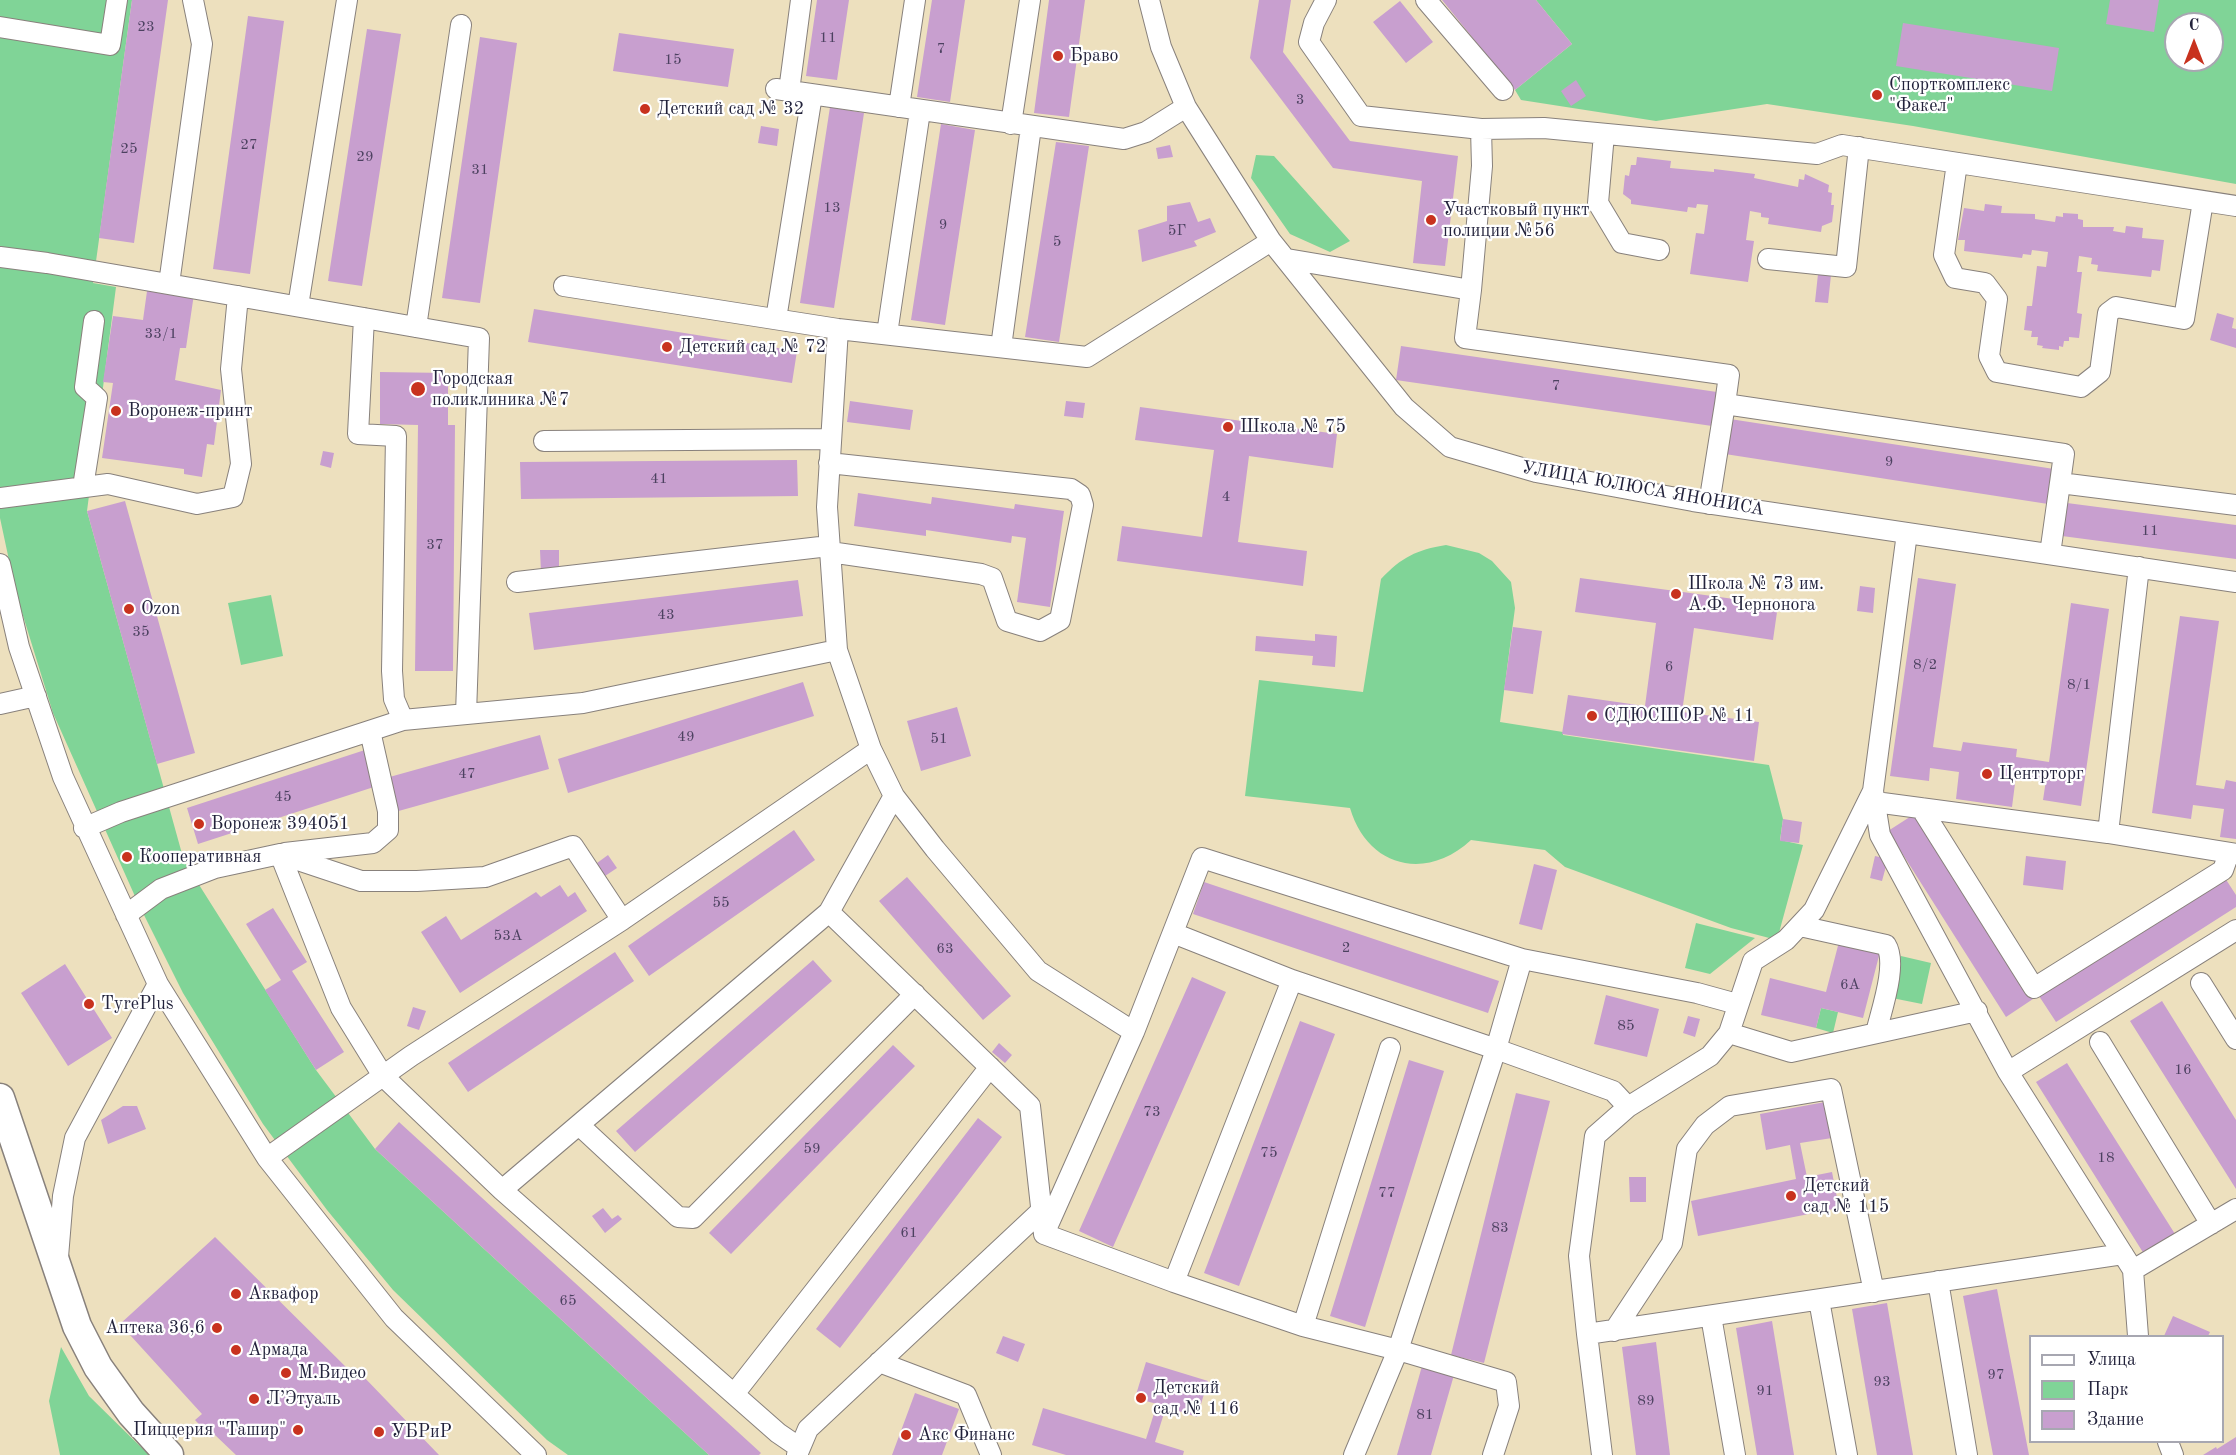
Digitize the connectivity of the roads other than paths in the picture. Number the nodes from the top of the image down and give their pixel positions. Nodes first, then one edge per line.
1 (117, 0) edge
2 (193, 0) edge
3 (347, 0) edge
4 (801, 0) edge
5 (915, 0) edge
6 (1030, 0) edge
7 (1149, 0) edge
8 (1326, 0) edge
9 (1426, 0) edge
10 (461, 25) dead end
11 (0, 27) edge
12 (1503, 90) dead end
13 (812, 95) junction
14 (1186, 107) junction
15 (899, 108) junction
16 (920, 111) junction
17 (1011, 124) junction
18 (1031, 127) junction
19 (1481, 129) junction
20 (1604, 134) junction
21 (1859, 147) junction
22 (1957, 163) junction
23 (2203, 201) junction
24 (2236, 206) edge
25 (1271, 241) junction
26 (1659, 250) dead end
27 (0, 257) edge
28 (1287, 259) junction
29 (1768, 260) dead end
30 (169, 284) junction
31 (564, 286) dead end
32 (1471, 290) junction
33 (238, 296) junction
34 (298, 306) junction
35 (364, 318) junction
36 (776, 319) junction
37 (94, 321) dead end
38 (416, 327) junction
39 (838, 328) junction
40 (887, 334) junction
41 (1001, 347) junction
42 (1725, 404) junction
43 (831, 439) junction
44 (544, 441) dead end
45 (829, 463) junction
46 (2060, 483) junction
47 (83, 487) junction
48 (0, 498) edge
49 (1709, 504) junction
50 (2236, 505) edge
51 (1907, 533) junction
52 (830, 549) junction
53 (2050, 554) junction
54 (0, 564) edge
55 (2139, 567) junction
56 (517, 582) dead end
57 (2236, 582) edge
58 (837, 650) junction
59 (36, 696) junction
60 (0, 704) edge
61 (466, 714) junction
62 (403, 720) junction
63 (370, 731) junction
64 (871, 749) junction
65 (894, 795) junction
66 (1874, 797) junction
67 (1921, 808) junction
68 (84, 828) junction
69 (2108, 833) junction
70 (2233, 853) edge
71 (280, 854) junction
72 (830, 912) junction
73 (126, 915) junction
74 (622, 920) junction
75 (1800, 926) junction
76 (2236, 930) edge
77 (1173, 933) junction
78 (1522, 958) junction
79 (1292, 980) junction
80 (2200, 983) dead end
81 (158, 984) junction
82 (915, 994) junction
83 (1737, 1004) junction
84 (1977, 1011) junction
85 (1134, 1032) junction
86 (1729, 1033) junction
87 (1876, 1033) junction
88 (2236, 1039) edge
89 (2100, 1042) dead end
90 (1390, 1048) dead end
91 (1496, 1049) junction
92 (990, 1067) junction
93 (2008, 1071) junction
94 (383, 1076) junction
95 (0, 1098) edge
96 (1628, 1107) junction
97 (579, 1125) junction
98 (267, 1158) junction
99 (502, 1190) junction
100 (2236, 1209) edge
101 (1041, 1211) junction
102 (2211, 1224) junction
103 (1044, 1234) junction
104 (2128, 1262) junction
105 (57, 1266) junction
106 (1938, 1281) junction
107 (1174, 1282) junction
108 (1874, 1292) junction
109 (1819, 1300) junction
110 (1711, 1317) junction
111 (1303, 1326) junction
112 (1614, 1331) junction
113 (1587, 1334) junction
114 (2138, 1335) edge
115 (1398, 1350) junction
116 (879, 1362) junction
117 (734, 1395) junction
118 (799, 1451) edge
119 (170, 1455) edge
120 (536, 1455) edge
121 (991, 1455) edge
122 (1354, 1455) edge
123 (1493, 1455) edge
124 (1602, 1455) edge
125 (1735, 1455) edge
126 (1847, 1455) edge
127 (1967, 1455) edge

1 - 11 street
2 - 30 street
3 - 34 street
4 - 13 street
5 - 15 street
6 - 17 street
7 - 14 street, УЛИЦА ЮЛЮСА ЯНОНИСА
8 - 19 street
9 - 12 street
10 - 38 street
13 - 15 street
13 - 36 street
14 - 18 street
14 - 25 street, УЛИЦА ЮЛЮСА ЯНОНИСА
15 - 16 street
16 - 17 street
16 - 40 street
17 - 18 street
18 - 41 street
19 - 20 street
19 - 32 street
20 - 21 street
20 - 26 street
21 - 22 street
21 - 29 street
22 - 23 street
22 - 23 street
23 - 24 street
25 - 28 street, УЛИЦА ЮЛЮСА ЯНОНИСА
25 - 41 street
27 - 30 street
28 - 32 street
28 - 49 street, УЛИЦА ЮЛЮСА ЯНОНИСА
30 - 33 street
31 - 36 street
32 - 42 street
33 - 34 street
33 - 47 street
34 - 35 street
35 - 38 street
35 - 62 street
36 - 39 street
37 - 47 street
38 - 61 street
39 - 40 street
39 - 43 street
40 - 41 street
42 - 46 street
42 - 49 street
43 - 44 street
43 - 45 street
45 - 52 street
45 - 52 street
46 - 50 street
46 - 53 street
47 - 48 street
49 - 51 street, УЛИЦА ЮЛЮСА ЯНОНИСА
51 - 53 street, УЛИЦА ЮЛЮСА ЯНОНИСА
51 - 66 street
52 - 56 street
52 - 58 street
53 - 55 street, УЛИЦА ЮЛЮСА ЯНОНИСА
54 - 59 street
55 - 57 street, УЛИЦА ЮЛЮСА ЯНОНИСА
55 - 69 street
58 - 61 street
58 - 64 street
59 - 60 street
59 - 68 street
61 - 62 street
62 - 63 street
63 - 68 street
63 - 71 street
64 - 65 street
64 - 74 street
65 - 72 street
65 - 85 street
66 - 67 street
66 - 75 street
66 - 84 street
67 - 69 street
67 - 70 street
68 - 73 street
69 - 70 street
71 - 73 street
71 - 74 street
71 - 94 street
72 - 82 street
72 - 97 street
73 - 81 street
74 - 94 street
75 - 83 street
75 - 87 street
76 - 93 street
77 - 78 street
77 - 79 street
77 - 85 street
78 - 83 street
78 - 91 street
79 - 91 street
79 - 107 street
80 - 88 street
81 - 98 street
81 - 105 street
82 - 92 street
82 - 97 street
83 - 86 street
84 - 87 street
84 - 93 street
85 - 103 street
86 - 87 street
86 - 96 street
89 - 102 street
90 - 111 street
91 - 96 street
91 - 115 street
92 - 101 street
92 - 117 street
93 - 104 street
94 - 98 street
94 - 99 street
95 - 105 highway
96 - 113 street
97 - 99 street
98 - 120 street
99 - 117 street
100 - 102 street
101 - 103 street
101 - 116 street
102 - 104 street
103 - 107 street
104 - 106 street
104 - 114 street
105 - 119 highway
106 - 108 street
106 - 127 street
107 - 111 street
108 - 109 street
108 - 112 street
109 - 110 street
109 - 126 street
110 - 112 street
110 - 125 street
111 - 115 street
112 - 113 street
113 - 124 street
115 - 122 street
115 - 123 street
116 - 118 street
116 - 121 street
117 - 118 street

